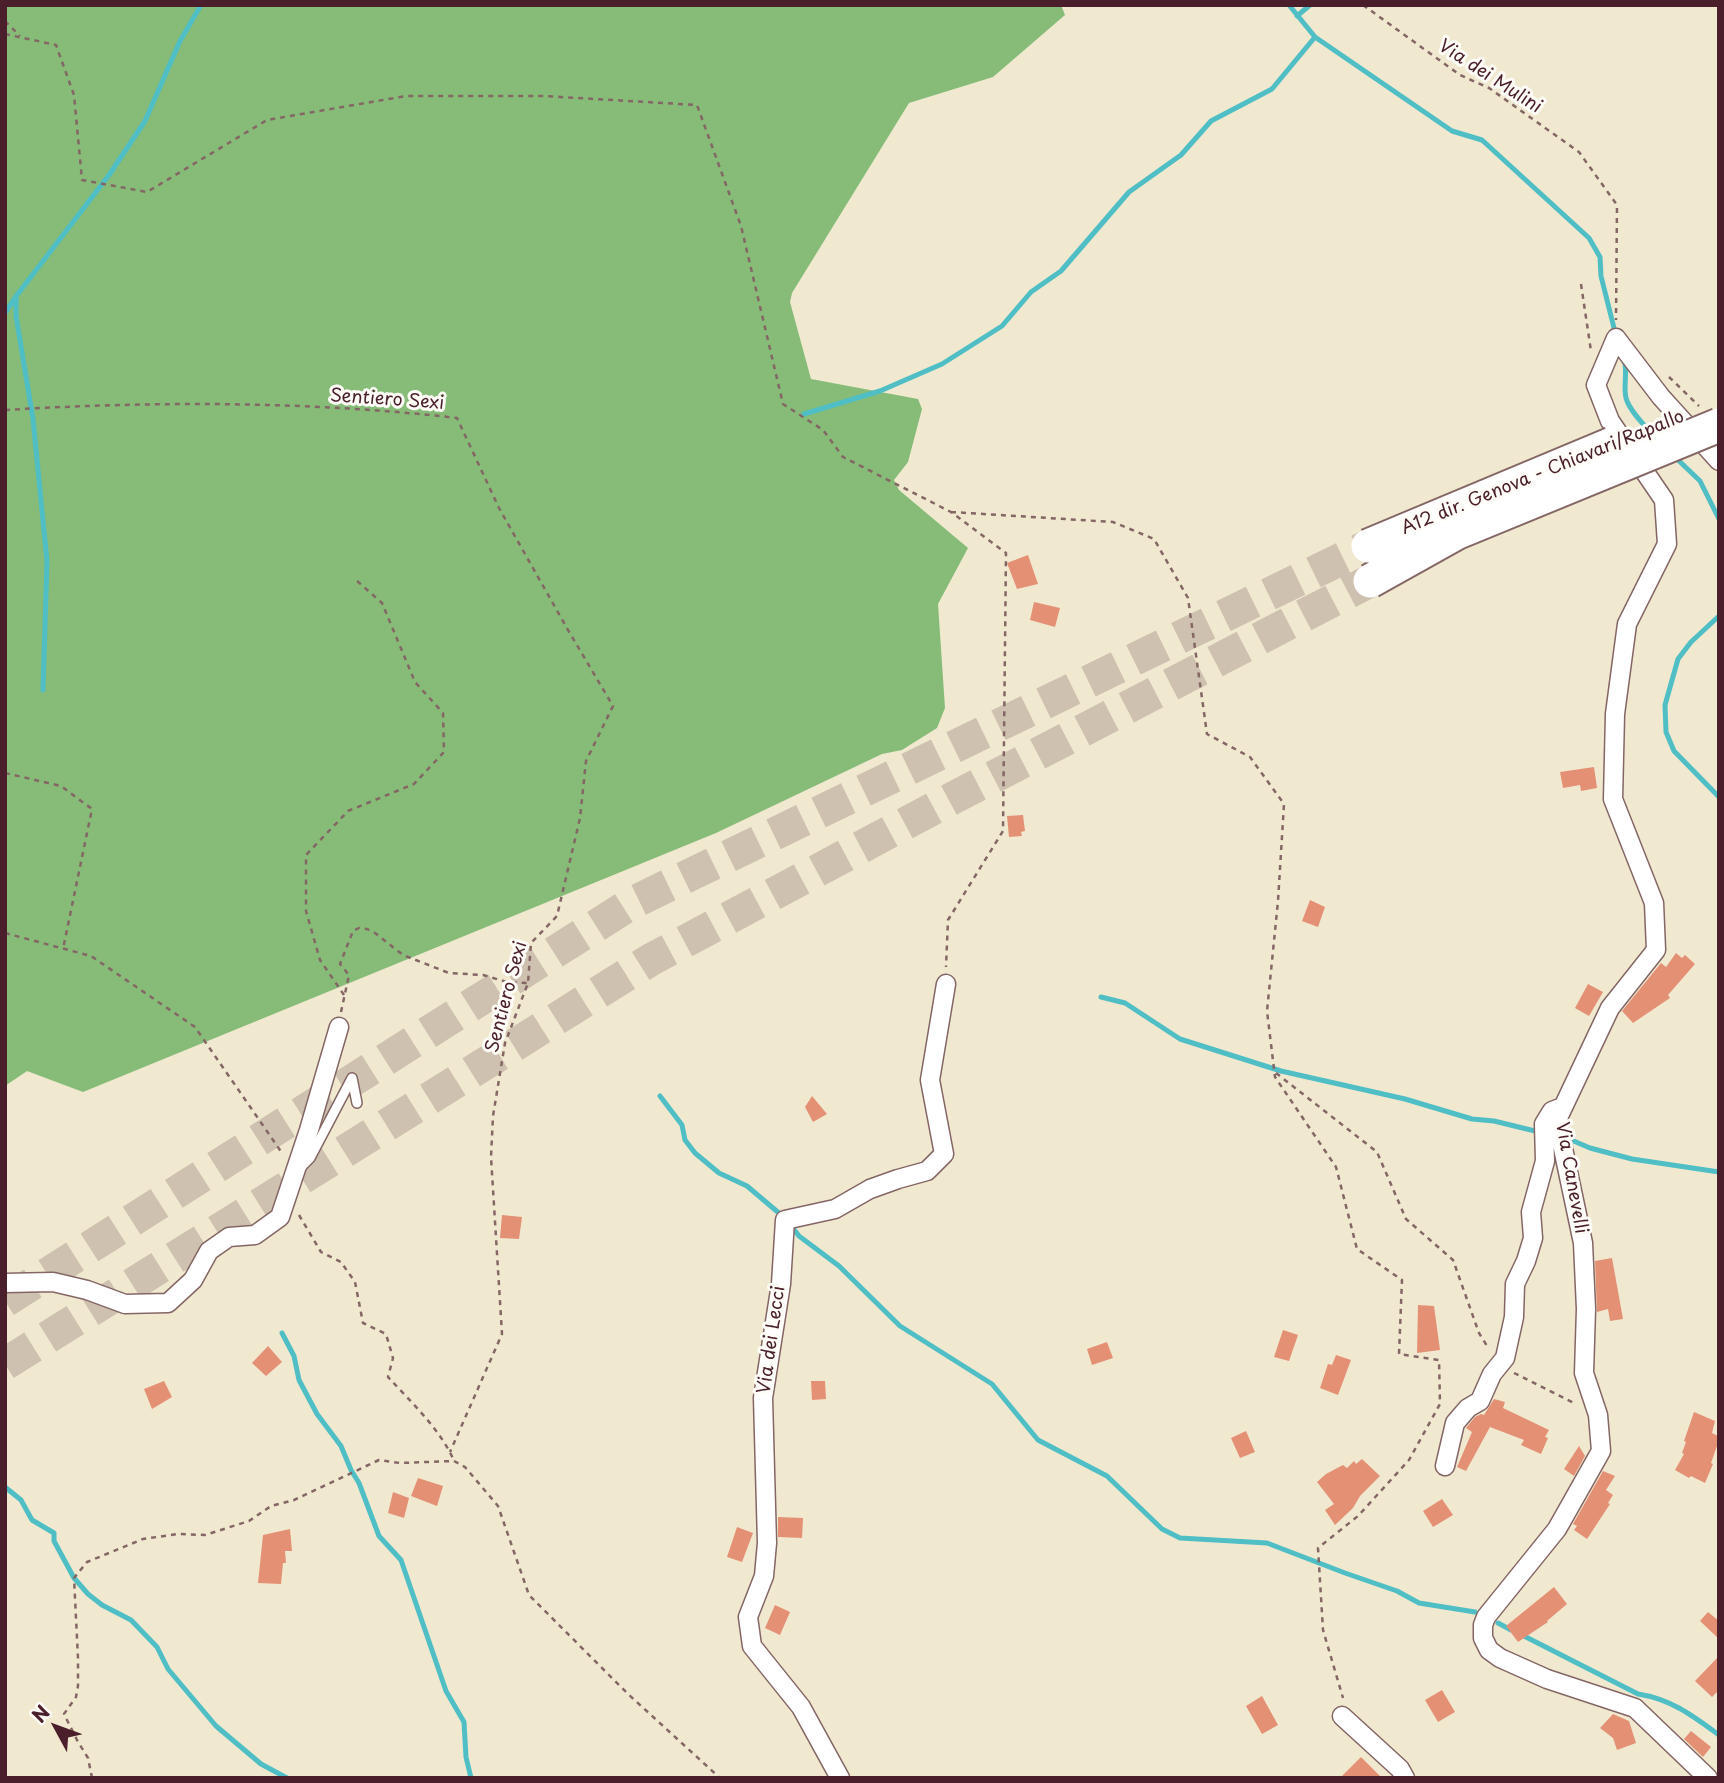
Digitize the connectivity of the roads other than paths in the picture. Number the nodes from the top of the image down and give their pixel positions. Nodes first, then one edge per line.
1 (1719, 401) edge
2 (1719, 425) edge
3 (1719, 461) edge
4 (1368, 546) tunnel mouth
5 (1370, 581) tunnel mouth
6 (946, 985) road end
7 (338, 1027) dead end
8 (357, 1103) dead end
9 (1563, 1107) junction
10 (295, 1173) junction
11 (5, 1283) edge
12 (1445, 1466) dead end
13 (1342, 1716) road end
14 (840, 1778) edge
15 (1405, 1778) edge
16 (1709, 1778) edge

1 - 4 highway, A12 dir. Genova - Chiavari/Rapallo, bridge
2 - 5 highway, bridge
3 - 9 street, Via Canevelli
6 - 14 street, Via dei Lecci
7 - 10 street
8 - 10 lane
9 - 12 street
9 - 16 street, Via Canevelli
10 - 11 street
13 - 15 street

